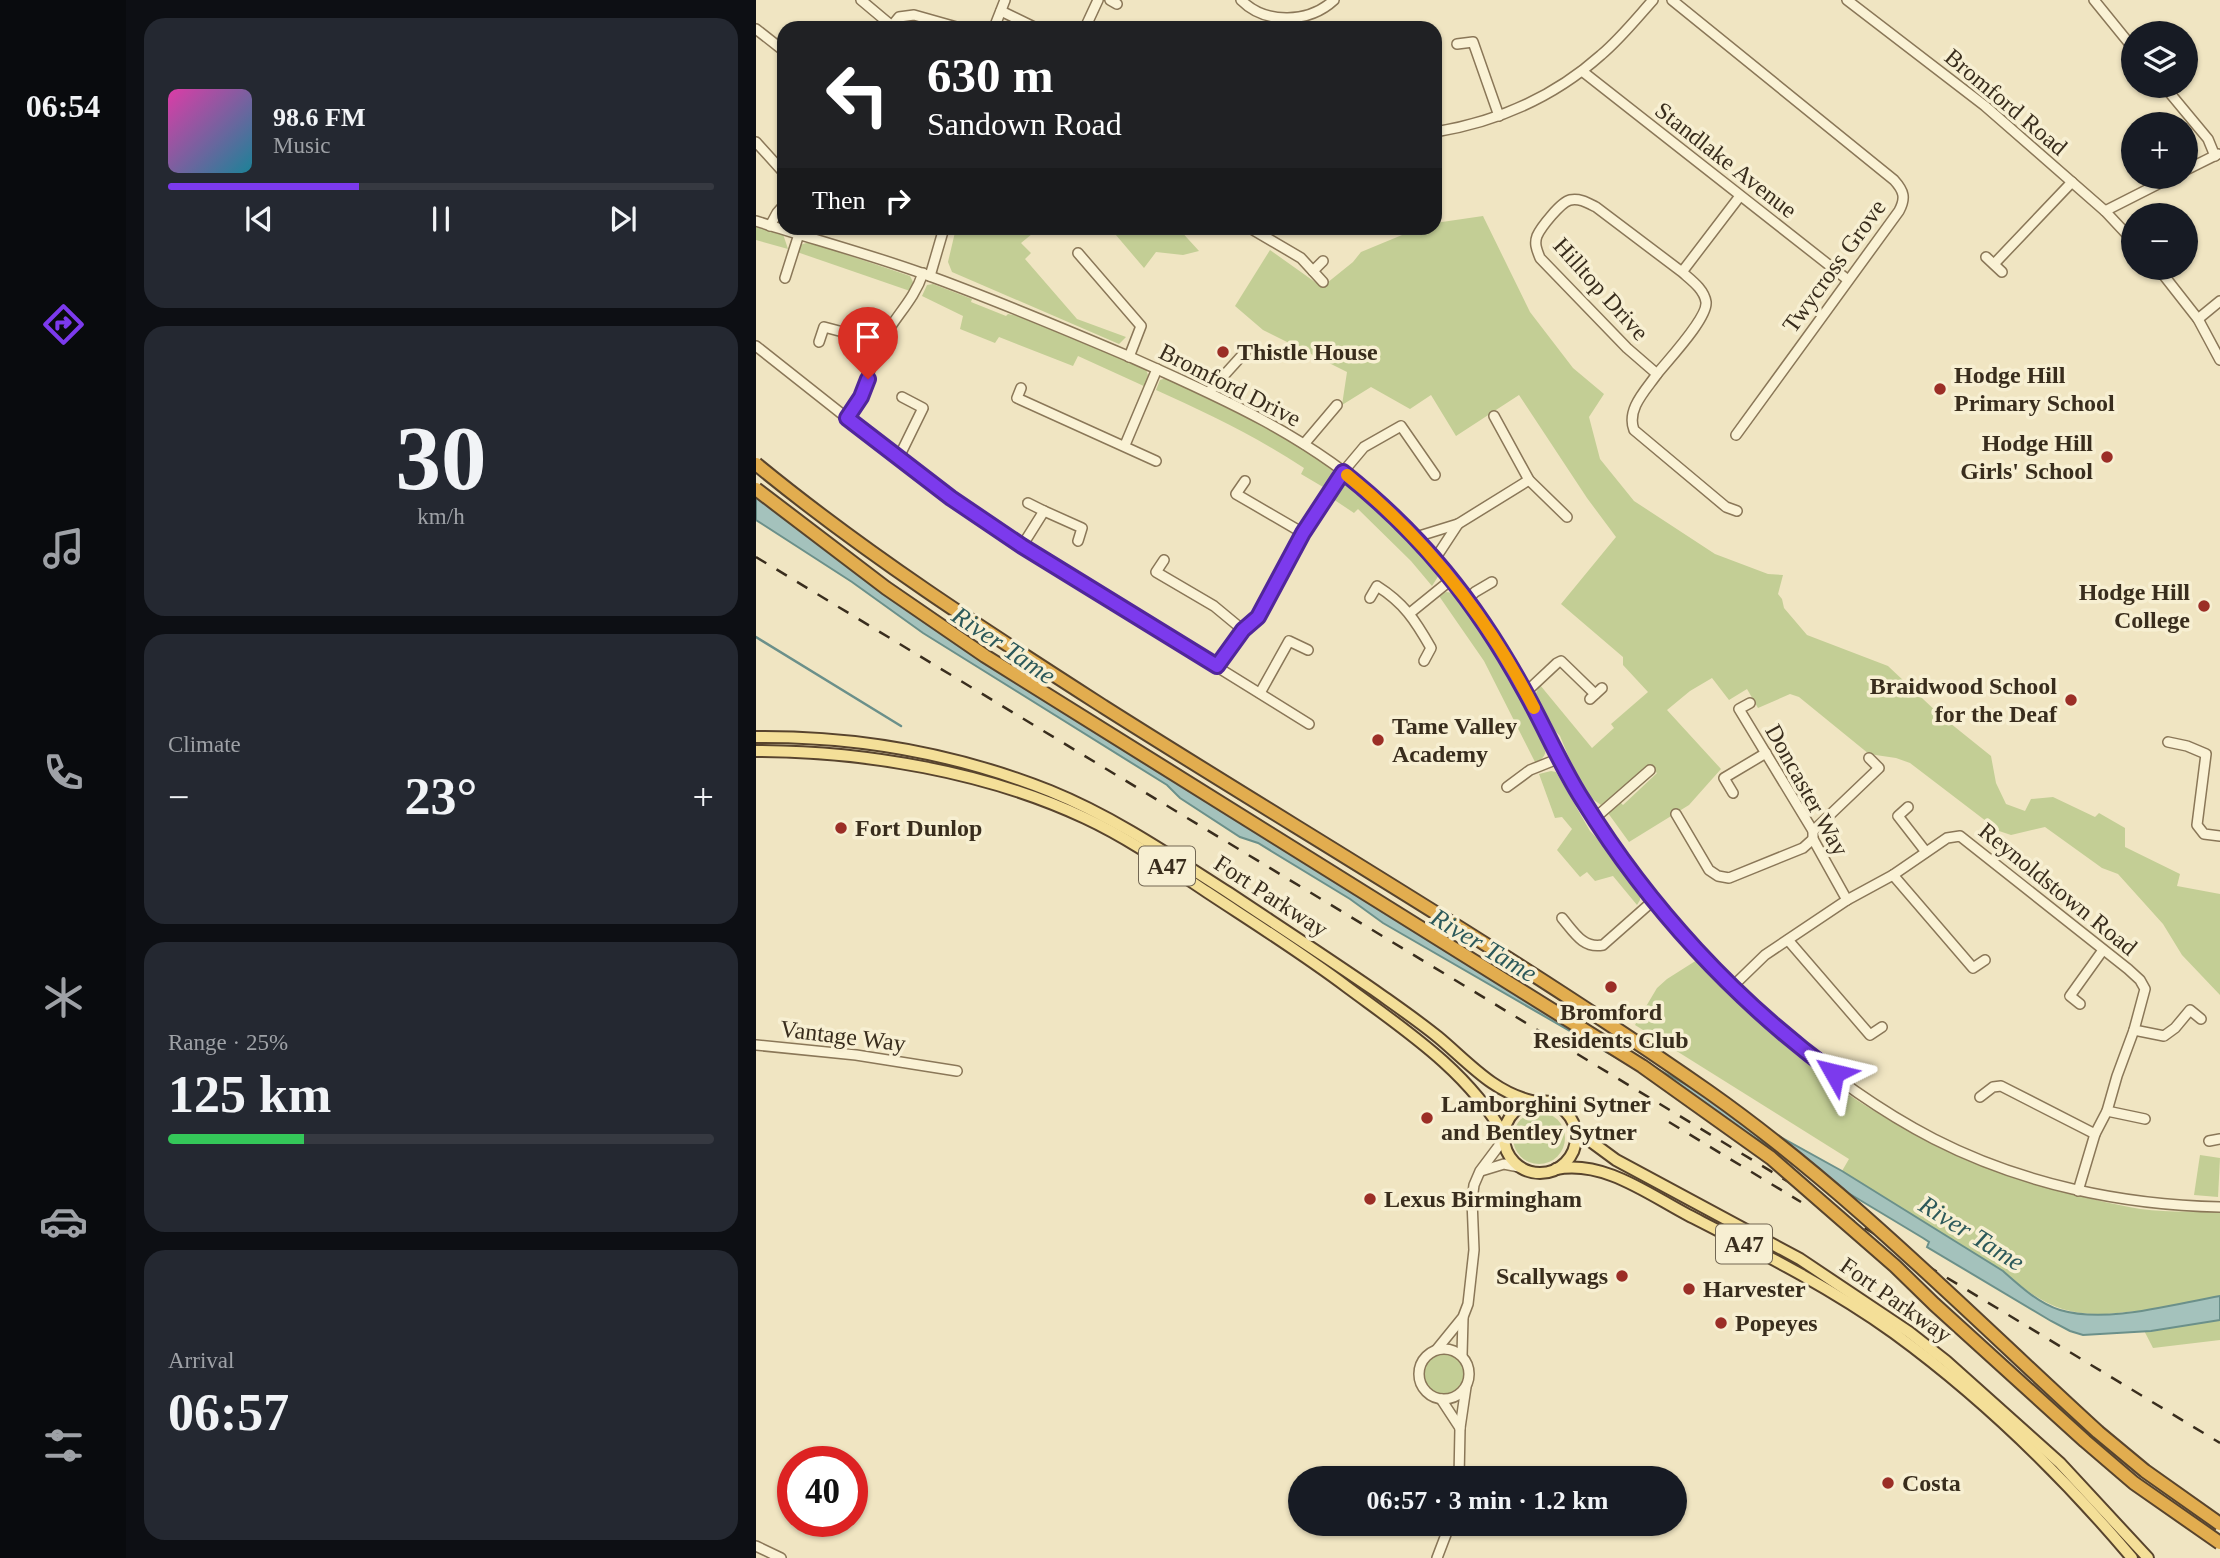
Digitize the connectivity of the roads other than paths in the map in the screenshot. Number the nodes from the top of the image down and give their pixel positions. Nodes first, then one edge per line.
1 (861, 0) edge
2 (1005, 0) edge
3 (1098, 0) edge
4 (1241, 0) edge
5 (1334, 0) edge
6 (1653, 0) edge
7 (1672, 0) edge
8 (1847, 0) edge
9 (2094, 0) edge
10 (1001, 11) junction
11 (884, 21) edge
12 (896, 21) edge
13 (935, 21) edge
14 (997, 21) edge
15 (1022, 21) edge
16 (1088, 21) edge
17 (756, 29) edge
18 (2121, 33) edge
19 (1457, 44) dead end
20 (777, 46) edge
21 (1582, 71) junction
22 (2174, 98) edge
23 (1499, 116) junction
24 (1442, 130) edge
25 (756, 142) edge
26 (2217, 155) edge
27 (2198, 164) edge
28 (777, 165) edge
29 (2072, 183) junction
30 (2148, 189) edge
31 (1740, 196) junction
32 (2105, 211) junction
33 (777, 213) edge
34 (756, 221) edge
35 (770, 226) junction
36 (777, 228) edge
37 (2121, 228) edge
38 (799, 235) edge
39 (802, 235) edge
40 (941, 235) edge
41 (1262, 235) edge
42 (1078, 254) dead end
43 (1323, 261) dead end
44 (1313, 271) junction
45 (1682, 272) junction
46 (2002, 272) dead end
47 (926, 275) junction
48 (786, 278) dead end
49 (1848, 280) junction
50 (2167, 280) edge
51 (1323, 282) dead end
52 (2220, 301) edge
53 (2198, 319) junction
54 (819, 342) dead end
55 (881, 342) junction
56 (756, 346) edge
57 (1246, 351) dead end
58 (1129, 357) junction
59 (2220, 360) edge
60 (1157, 369) junction
61 (1657, 374) junction
62 (1021, 388) dead end
63 (1209, 392) junction
64 (902, 397) dead end
65 (1337, 405) dead end
66 (1494, 416) dead end
67 (847, 418) junction
68 (1736, 435) dead end
69 (1304, 443) junction
70 (1125, 445) junction
71 (899, 457) junction
72 (1156, 461) dead end
73 (756, 464) edge
74 (1343, 472) junction
75 (1435, 475) dead end
76 (1529, 480) junction
77 (1245, 481) dead end
78 (756, 489) edge
79 (1028, 503) dead end
80 (1044, 511) junction
81 (1737, 511) dead end
82 (1567, 517) dead end
83 (1458, 524) junction
84 (1303, 533) junction
85 (1416, 537) junction
86 (1078, 541) dead end
87 (1022, 546) junction
88 (1435, 559) junction
89 (1164, 560) dead end
90 (1452, 579) junction
91 (1492, 582) dead end
92 (1370, 598) dead end
93 (1468, 600) junction
94 (1410, 613) junction
95 (1243, 630) junction
96 (1308, 650) dead end
97 (1424, 661) dead end
98 (1217, 666) junction
99 (1526, 692) junction
100 (1260, 693) junction
101 (1596, 694) dead end
102 (1750, 703) dead end
103 (1309, 724) dead end
104 (756, 737) edge
105 (2168, 742) dead end
106 (756, 751) edge
107 (1766, 753) junction
108 (1560, 758) junction
109 (1869, 758) dead end
110 (1650, 770) dead end
111 (1507, 787) dead end
112 (1732, 793) dead end
113 (1908, 807) dead end
114 (1676, 814) dead end
115 (1595, 818) junction
116 (1813, 835) junction
117 (2220, 836) edge
118 (1926, 852) junction
119 (1893, 875) junction
120 (1654, 900) junction
121 (1847, 901) junction
122 (1562, 918) dead end
123 (1787, 940) junction
124 (2103, 950) junction
125 (1985, 960) dead end
126 (1732, 988) junction
127 (2080, 1004) dead end
128 (2201, 1019) dead end
129 (1882, 1027) dead end
130 (2134, 1030) junction
131 (756, 1045) edge
132 (957, 1071) dead end
133 (1980, 1097) dead end
134 (1532, 1101) junction
135 (2107, 1111) junction
136 (2145, 1119) dead end
137 (1578, 1132) junction
138 (2095, 1134) junction
139 (1504, 1137) junction
140 (2220, 1139) edge
141 (2209, 1141) dead end
142 (1519, 1167) junction
143 (1556, 1169) junction
144 (1480, 1171) junction
145 (2078, 1191) junction
146 (2220, 1207) edge
147 (1463, 1317) junction
148 (1437, 1349) junction
149 (1462, 1355) junction
150 (1466, 1387) junction
151 (1441, 1399) junction
152 (1460, 1428) junction
153 (1459, 1466) edge
154 (2220, 1524) edge
155 (1445, 1536) edge
156 (2220, 1544) edge
157 (756, 1546) edge
158 (781, 1558) edge
159 (1437, 1558) edge
160 (2132, 1558) edge
161 (2148, 1558) edge

1 - 11 street
2 - 10 street
3 - 16 street
4 - 5 street
6 - 21 street
7 - 49 street, Twycross Grove
8 - 29 street, Bromford Road
9 - 18 street
10 - 14 street
10 - 15 street
12 - 13 street
17 - 20 street
19 - 23 street
21 - 23 street
21 - 31 street, Standlake Avenue
22 - 26 street
23 - 24 street
25 - 28 street
26 - 27 street
29 - 32 street, Bromford Road
29 - 46 street
30 - 32 street
31 - 45 street
31 - 49 street, Standlake Avenue
32 - 37 street, Bromford Road
33 - 35 street
34 - 35 street, Bromford Drive
35 - 36 street, Bromford Drive
38 - 48 street
39 - 47 street, Bromford Drive
40 - 47 street
41 - 44 street
42 - 58 street
43 - 44 street
44 - 51 street
45 - 61 street, Hilltop Drive
45 - 61 street, Hilltop Drive
47 - 55 street
47 - 58 street, Bromford Drive
49 - 68 street, Twycross Grove
50 - 53 street
52 - 53 street
53 - 59 street
54 - 55 street
55 - 67 street
56 - 67 street
57 - 63 street
58 - 60 street, Bromford Drive
60 - 63 street, Bromford Drive
60 - 70 street
61 - 81 street
62 - 70 street
63 - 69 street, Bromford Drive
64 - 71 street
65 - 69 street
66 - 76 street
67 - 71 street
69 - 74 street, Bromford Drive
70 - 72 street
71 - 87 street
73 - 154 highway, bridge
74 - 75 street
74 - 84 street
74 - 85 street, Bromford Drive
76 - 82 street
76 - 83 street
77 - 84 street
78 - 156 highway, bridge
79 - 80 street
80 - 86 street
80 - 87 street
83 - 85 street
83 - 88 street
84 - 95 street
85 - 88 street, Bromford Drive
87 - 98 street
88 - 90 street, Bromford Drive
89 - 95 street
90 - 93 street, Bromford Drive
90 - 94 street
91 - 93 street
92 - 94 street
93 - 99 street, Bromford Drive
94 - 97 street
95 - 98 street
96 - 100 street
98 - 100 street
99 - 101 street
99 - 108 street, Bromford Drive
100 - 103 street
102 - 107 street, Doncaster Way
104 - 134 main road, Fort Parkway / A47
105 - 117 street
106 - 139 main road, Fort Parkway / A47
107 - 112 street
107 - 116 street, Doncaster Way
108 - 111 street
108 - 115 street, Bromford Drive
109 - 116 street
110 - 115 street
113 - 118 street
114 - 116 street
115 - 120 street, Bromford Drive
116 - 121 street, Doncaster Way
118 - 119 street, Reynoldstown Road
118 - 124 street, Reynoldstown Road
119 - 121 street, Reynoldstown Road
119 - 125 street
120 - 122 street
120 - 126 street, Bromford Drive
121 - 123 street, Reynoldstown Road
123 - 126 street, Reynoldstown Road
123 - 129 street
124 - 127 street
124 - 130 street, Reynoldstown Road
126 - 145 street, Bromford Drive
128 - 130 street
130 - 135 street, Reynoldstown Road
131 - 132 street, Vantage Way
133 - 138 street
134 - 137 main road, Fort Parkway
134 - 139 main road
135 - 136 street
135 - 138 street, Reynoldstown Road
137 - 143 main road
137 - 161 main road, Fort Parkway / A47
138 - 145 street, Reynoldstown Road
139 - 142 main road, Fort Parkway
139 - 144 street
140 - 141 street
142 - 143 main road, Fort Parkway
142 - 144 street
143 - 160 main road, Fort Parkway / A47
144 - 147 street
145 - 146 street, Bromford Drive
147 - 148 street
147 - 149 street
148 - 149 street
148 - 151 street
149 - 150 street
150 - 151 street
150 - 152 street
151 - 152 street
152 - 153 street
155 - 159 street
157 - 158 street

